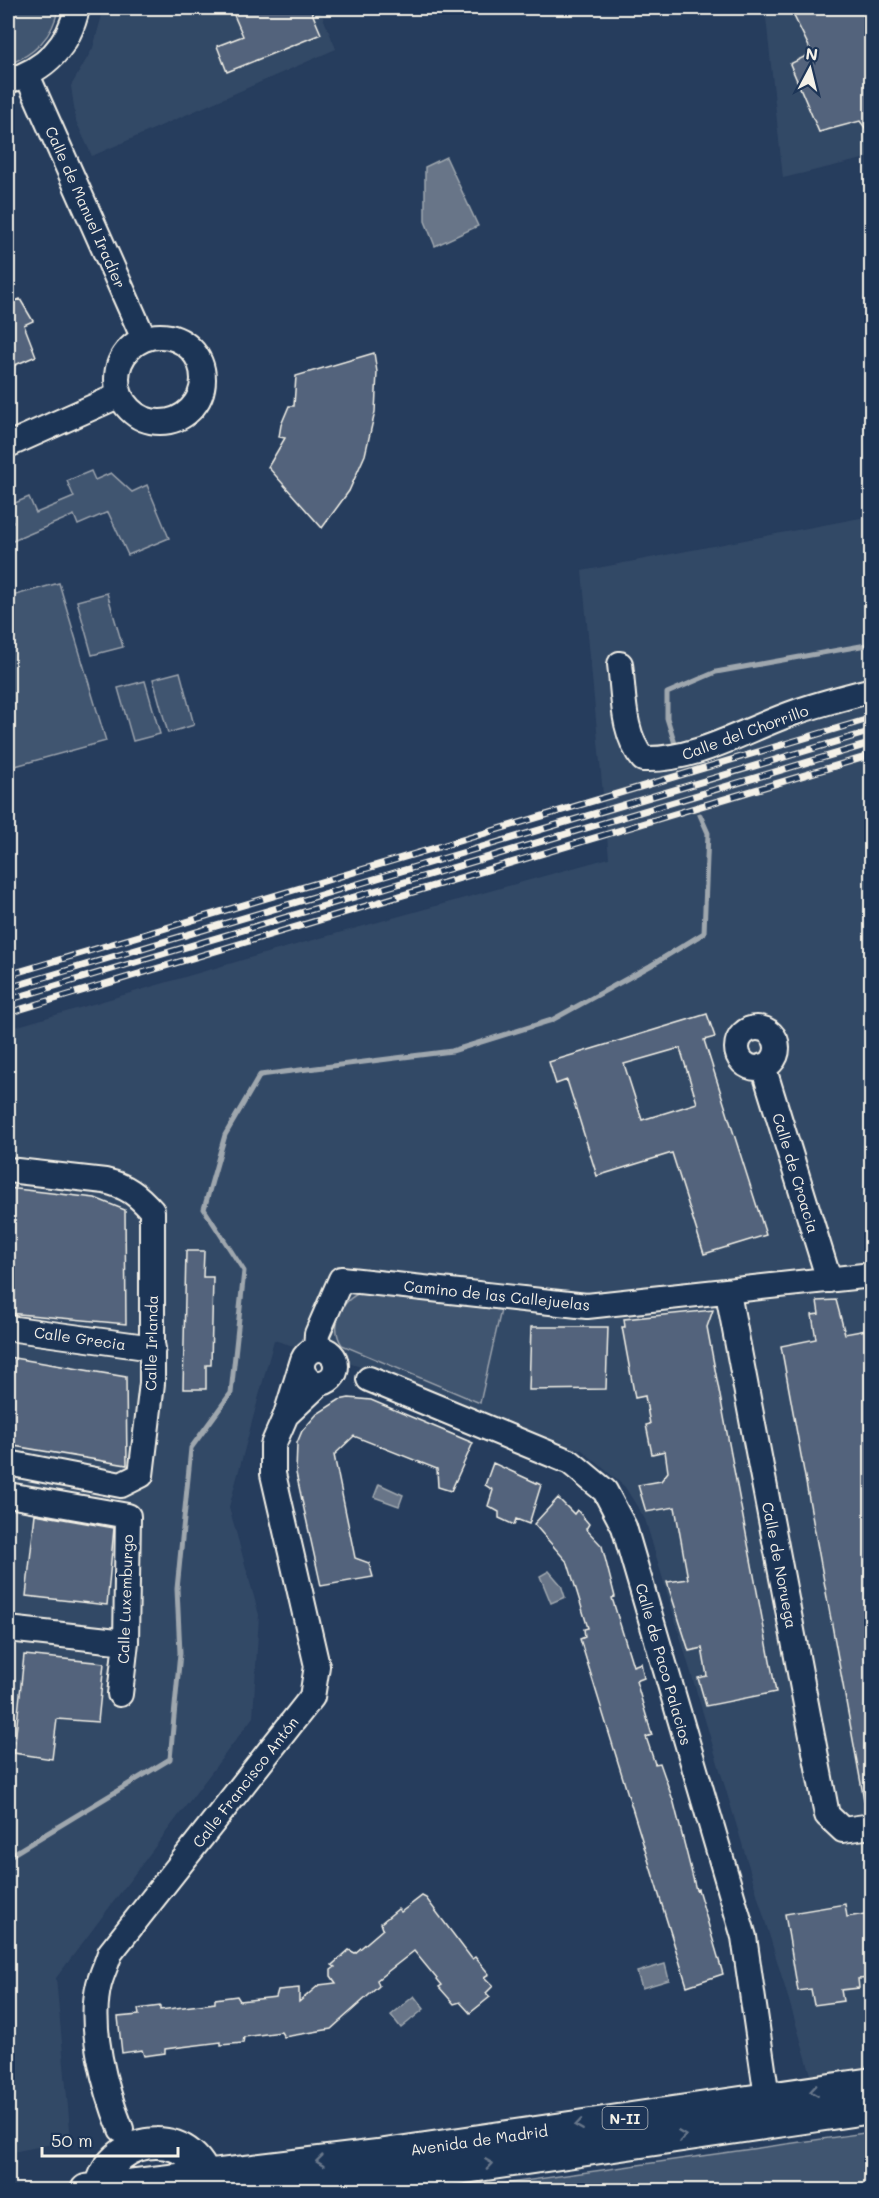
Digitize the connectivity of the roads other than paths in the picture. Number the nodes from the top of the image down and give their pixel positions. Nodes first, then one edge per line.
1 (77, 8) edge
2 (17, 78) edge
3 (144, 339) junction
4 (120, 395) junction
5 (8, 445) edge
6 (620, 664) dead end
7 (872, 690) edge
8 (763, 1066) dead end
9 (8, 1170) edge
10 (872, 1275) edge
11 (829, 1280) junction
12 (728, 1293) junction
13 (8, 1328) edge
14 (153, 1348) junction
15 (321, 1366) junction
16 (8, 1463) edge
17 (8, 1495) edge
18 (8, 1629) edge
19 (126, 1642) junction
20 (120, 1694) dead end
21 (872, 1826) edge
22 (872, 2083) edge
23 (767, 2097) junction
24 (872, 2108) edge
25 (121, 2129) dead end
26 (378, 2155) junction
27 (432, 2182) edge
28 (206, 2183) edge
29 (96, 2190) edge
30 (283, 2190) edge

1 - 2 street
2 - 3 street, Calle de Manuel Iradier
3 - 4 street
3 - 4 street
4 - 5 street
6 - 7 street, Calle del Chorrillo
8 - 11 street, Calle de Croacia
9 - 14 street, Calle Irlanda
10 - 11 street, Camino de las Callejuelas
11 - 12 street, Camino de las Callejuelas
12 - 15 street, Camino de las Callejuelas
12 - 21 street, Calle de Noruega
13 - 14 street, Calle Grecia
14 - 16 street, Calle Irlanda
15 - 23 street, Calle de Paco Palacios
15 - 25 street, Calle Francisco Antón
17 - 19 street, Calle Luxemburgo
18 - 19 street
19 - 20 street, Calle Luxemburgo
22 -> 23 main road, Avenida de Madrid / N-II
23 -> 26 main road, Avenida de Madrid / N-II
27 -> 24 main road, Avenida de Madrid / N-II
26 - 27 street
26 -> 28 main road, Avenida de Madrid / N-II
27 - 30 main road, Avenida de Madrid / N-II
28 - 29 main road, Avenida de Madrid / N-II
28 - 29 main road

